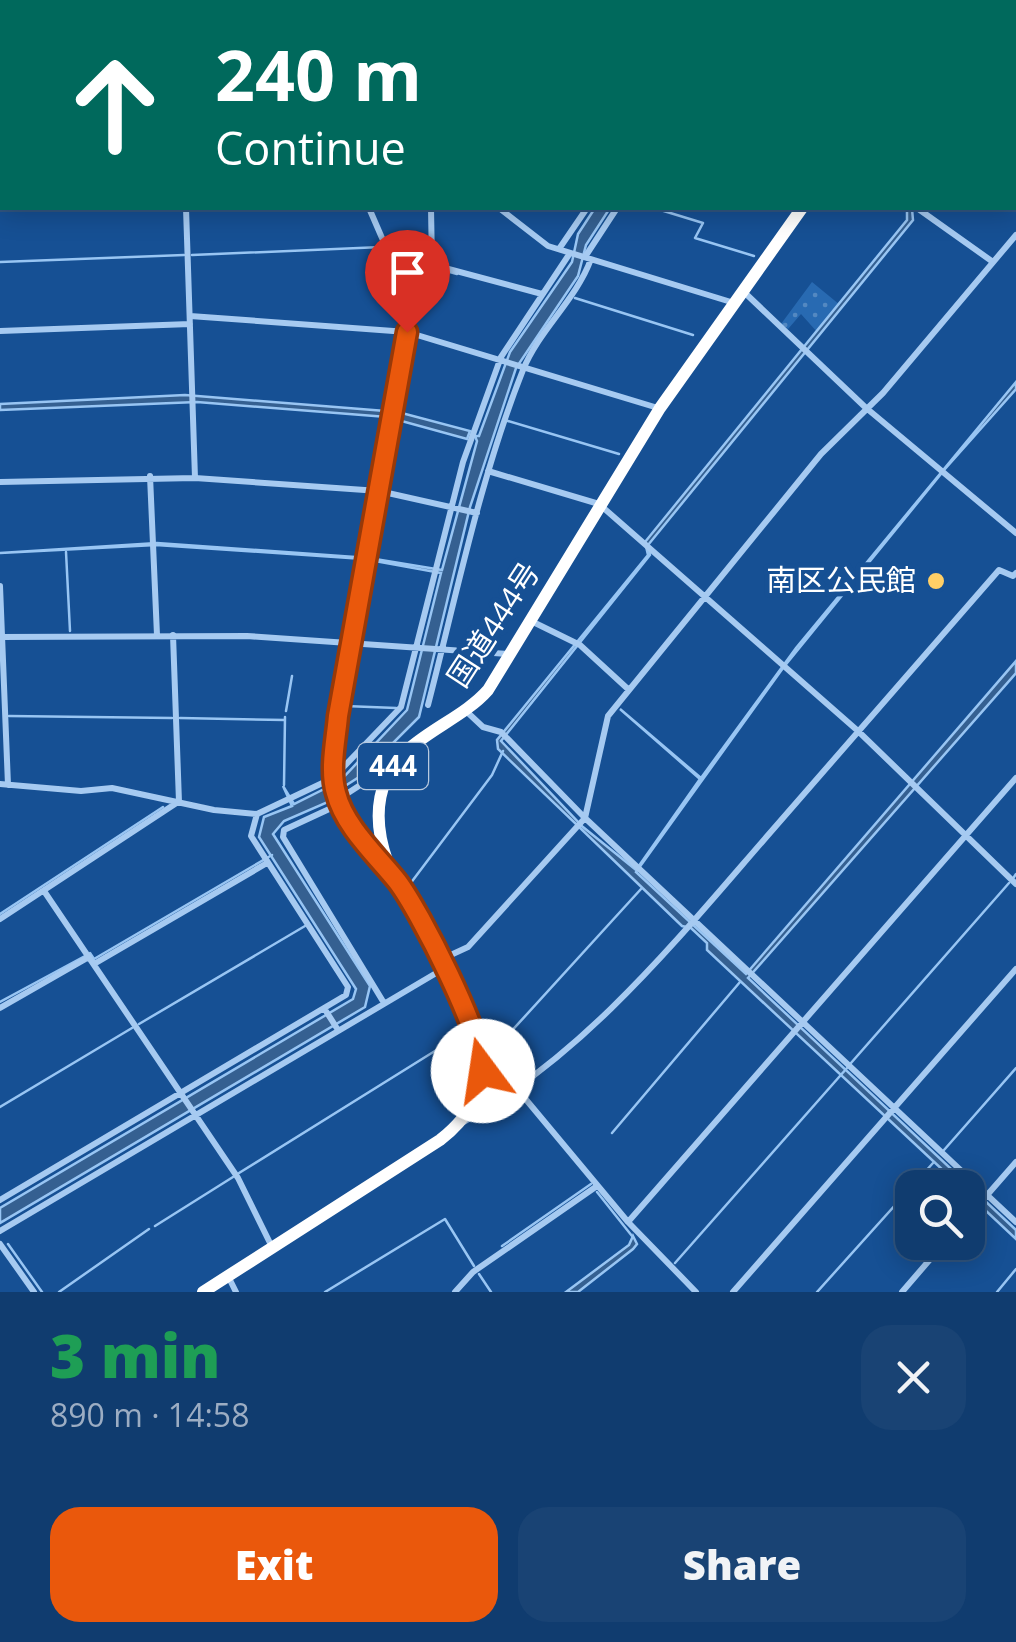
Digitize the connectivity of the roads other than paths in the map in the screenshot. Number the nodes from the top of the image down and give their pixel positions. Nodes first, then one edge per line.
1 (186, 210) edge
2 (371, 210) edge
3 (431, 210) edge
4 (501, 210) edge
5 (586, 210) edge
6 (617, 210) edge
7 (801, 210) edge
8 (920, 210) edge
9 (1016, 235) edge
10 (559, 249) junction
11 (389, 253) junction
12 (571, 253) junction
13 (588, 258) junction
14 (994, 262) junction
15 (432, 264) junction
16 (742, 290) junction
17 (542, 294) junction
18 (731, 302) junction
19 (190, 320) junction
20 (0, 331) edge
21 (407, 332) junction
22 (503, 358) junction
23 (522, 364) junction
24 (866, 407) junction
25 (660, 408) junction
26 (488, 471) junction
27 (150, 476) junction
28 (196, 478) junction
29 (0, 482) edge
30 (378, 491) junction
31 (599, 504) junction
32 (455, 508) junction
33 (473, 513) junction
34 (1014, 527) edge
35 (1016, 573) edge
36 (0, 586) edge
37 (704, 598) junction
38 (530, 620) junction
39 (157, 635) junction
40 (173, 635) junction
41 (1, 637) edge
42 (352, 643) junction
43 (418, 648) junction
44 (440, 649) junction
45 (510, 654) junction
46 (629, 690) junction
47 (428, 705) dead end
48 (466, 711) junction
49 (858, 731) junction
50 (394, 764) junction
51 (333, 778) junction
52 (1016, 778) edge
53 (4, 784) edge
54 (339, 801) junction
55 (179, 802) junction
56 (257, 814) junction
57 (580, 823) junction
58 (966, 836) junction
59 (266, 860) junction
60 (398, 882) junction
61 (1016, 884) edge
62 (44, 891) junction
63 (0, 919) edge
64 (691, 924) junction
65 (92, 961) junction
66 (442, 964) junction
67 (1016, 969) edge
68 (384, 1003) junction
69 (0, 1008) edge
70 (324, 1008) junction
71 (798, 1026) junction
72 (338, 1030) junction
73 (480, 1044) junction
74 (515, 1088) junction
75 (181, 1095) junction
76 (889, 1112) junction
77 (194, 1113) junction
78 (460, 1124) junction
79 (1016, 1162) edge
80 (952, 1170) edge
81 (597, 1186) junction
82 (985, 1197) edge
83 (0, 1200) edge
84 (985, 1200) edge
85 (628, 1222) junction
86 (1016, 1222) edge
87 (0, 1231) edge
88 (0, 1244) edge
89 (273, 1248) junction
90 (930, 1260) edge
91 (228, 1276) junction
92 (34, 1292) edge
93 (203, 1292) edge
94 (236, 1292) edge
95 (455, 1292) edge
96 (696, 1292) edge
97 (733, 1292) edge
98 (902, 1292) edge

1 - 19 street
2 - 11 street
3 - 15 street
4 - 10 street
5 - 10 street
6 - 13 street
7 - 16 highway, 国道444号 / 444
8 - 14 street
9 - 14 street
10 - 12 street
11 - 15 street
11 - 21 street
12 - 13 street
12 - 17 street
13 - 18 street
13 - 23 street
14 - 24 street
15 - 17 street
16 - 18 highway, 国道444号 / 444
16 - 24 street
17 - 22 street
18 - 25 highway, 国道444号 / 444
19 - 20 street
19 - 21 street
19 - 28 street
21 - 22 street
21 - 30 street
22 - 23 street
22 - 32 street
23 - 25 street
23 - 26 street
24 - 34 street
24 - 37 street
25 - 31 highway, 国道444号 / 444
26 - 31 street
26 - 33 street
27 - 28 street
27 - 29 street
27 - 39 street
28 - 30 street
30 - 32 street
30 - 42 street
31 - 37 street
31 - 38 highway, 国道444号 / 444
32 - 33 street
32 - 43 street
33 - 44 street
35 - 49 street
36 - 41 street
37 - 46 street
37 - 49 street
38 - 45 highway, 国道444号 / 444
38 - 46 street
39 - 40 street
39 - 41 street
40 - 42 street
40 - 55 street
41 - 53 street
42 - 43 street
42 - 51 street
43 - 44 street
43 - 51 street
44 - 45 street
44 - 47 street
45 - 48 highway, 国道444号 / 444
46 - 57 street
48 - 50 highway, 国道444号 / 444
48 - 57 street
49 - 58 street
49 - 64 street
50 - 54 street
50 - 60 highway, 444
51 - 54 street
51 - 56 street
52 - 58 street
53 - 55 street
54 - 60 street
54 - 68 street
55 - 56 street
55 - 62 street
56 - 59 street
57 - 64 street
57 - 66 street
58 - 61 street
58 - 71 street
59 - 65 street
59 - 70 street
60 - 66 highway, 444
62 - 63 street
62 - 65 street
64 - 71 street
64 - 74 street
65 - 69 street
65 - 75 street
66 - 68 street
66 - 73 highway, 444
67 - 76 street
68 - 72 street
70 - 72 street
70 - 75 street
71 - 76 street
71 - 85 street
72 - 77 street
73 - 74 street
73 - 78 highway, 444
74 - 78 street
74 - 81 street
75 - 77 street
75 - 83 street
76 - 80 street
76 - 97 street
77 - 87 street
77 - 89 street
78 - 89 highway, 444
79 - 82 street
81 - 85 street
81 - 95 street
84 - 86 street
85 - 96 street
88 - 92 street
89 - 91 highway, 444
90 - 98 street
91 - 93 highway, 444
91 - 94 street

